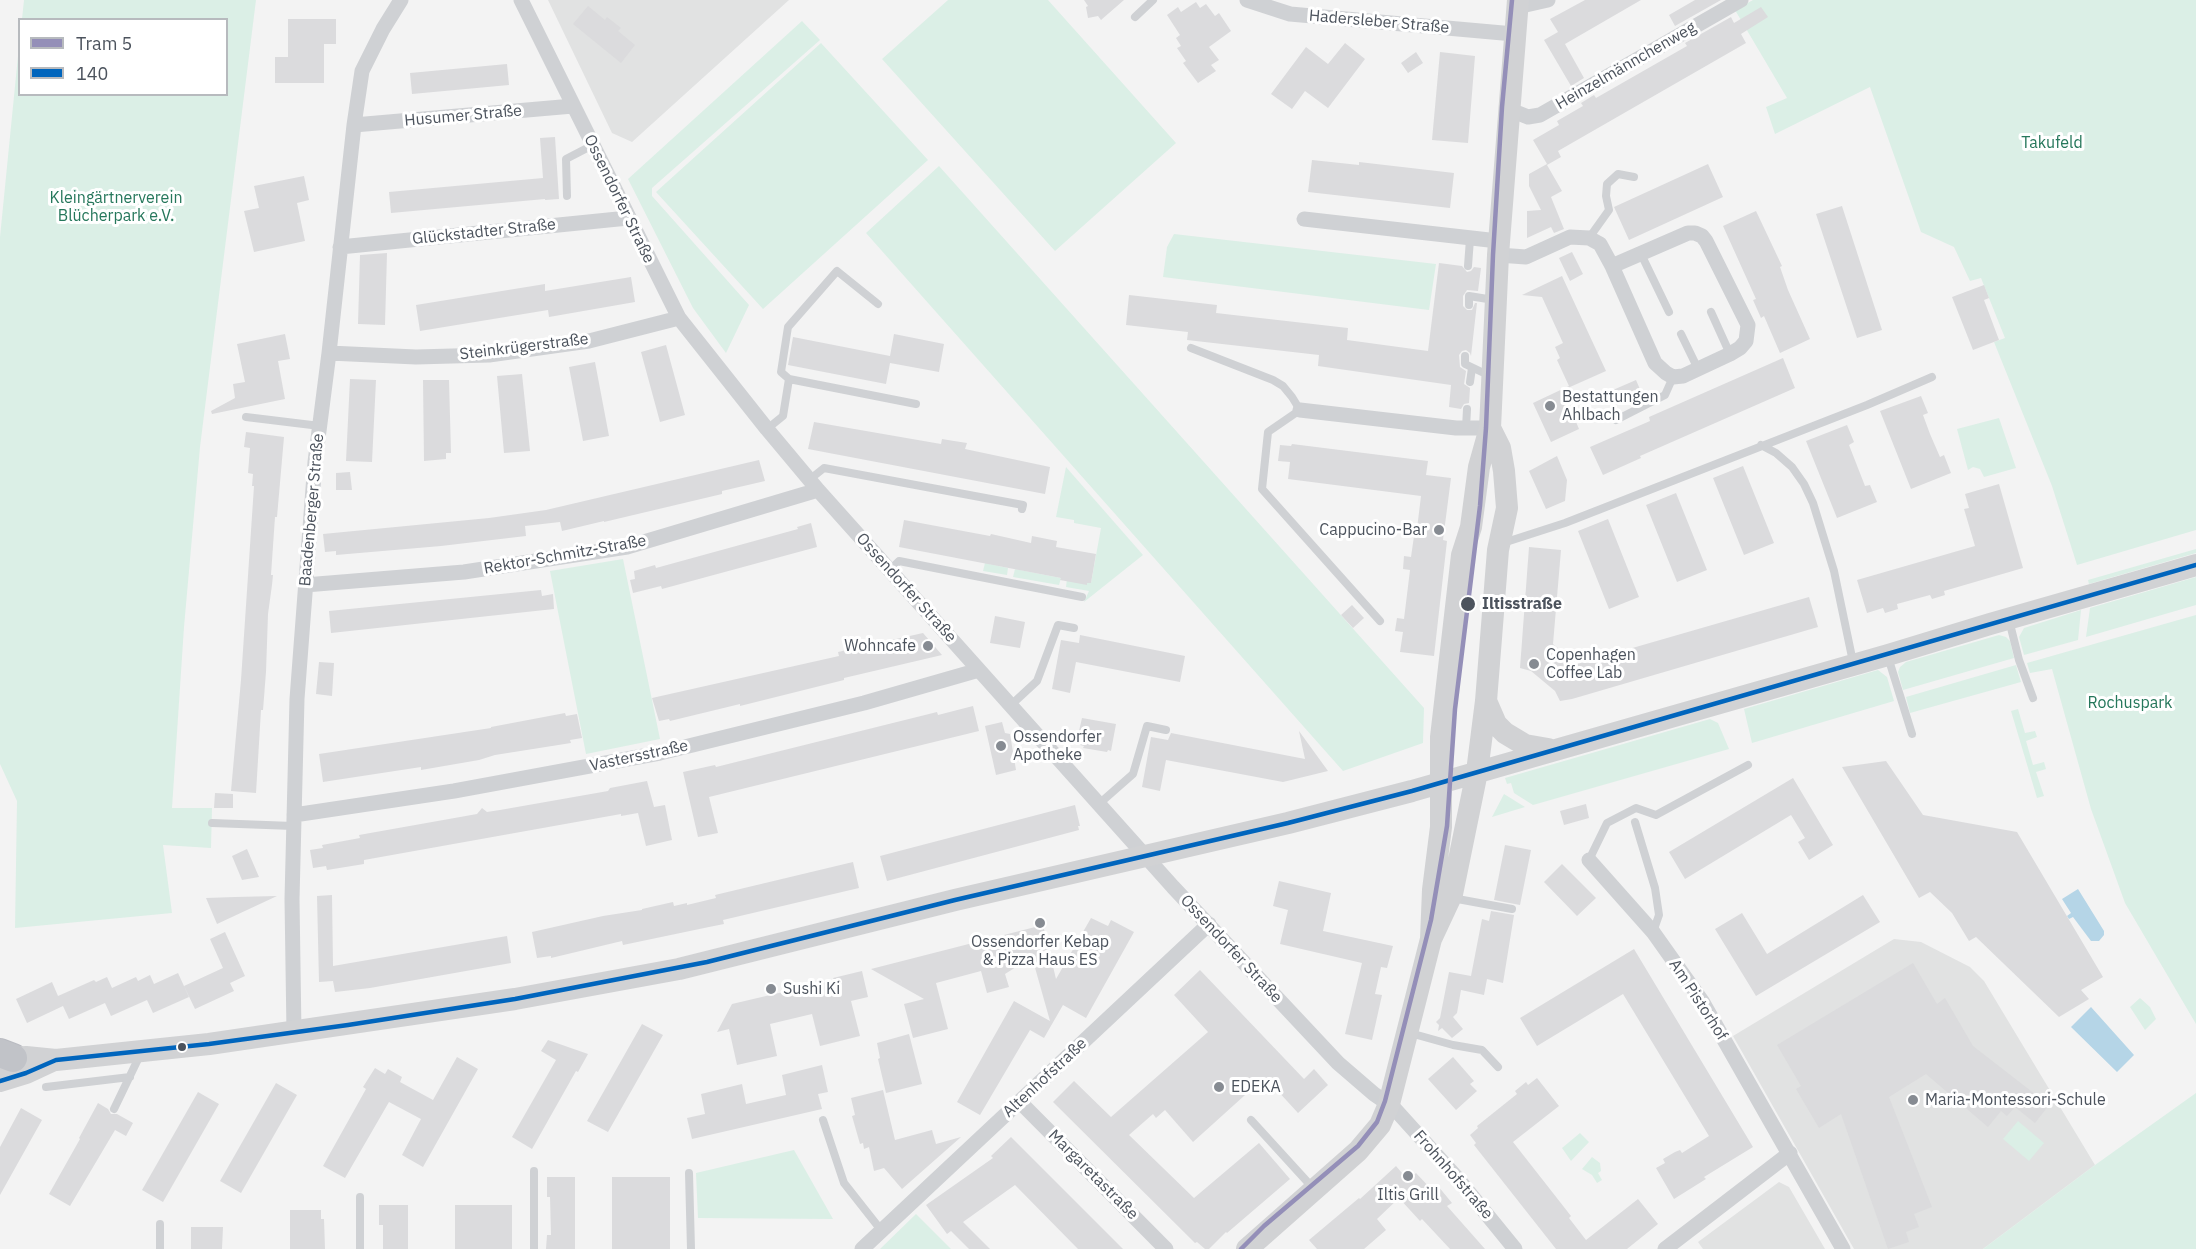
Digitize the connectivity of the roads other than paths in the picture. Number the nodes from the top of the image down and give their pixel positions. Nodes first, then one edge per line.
1 (401, 0) edge
2 (522, 0) edge
3 (1153, 0) edge
4 (1247, 0) edge
5 (1548, 0) edge
6 (1740, 0) edge
7 (1517, 3) edge
8 (1135, 17) dead end
9 (1514, 34) junction
10 (573, 106) junction
11 (1508, 109) junction
12 (354, 126) junction
13 (593, 145) junction
14 (1634, 177) dead end
15 (567, 196) dead end
16 (628, 218) junction
17 (1304, 219) dead end
18 (1589, 238) junction
19 (1470, 239) junction
20 (340, 247) junction
21 (1498, 248) junction
22 (1641, 254) junction
23 (1468, 266) dead end
24 (1612, 266) junction
25 (1496, 301) junction
26 (878, 304) dead end
27 (1469, 305) dead end
28 (1669, 312) dead end
29 (1711, 312) dead end
30 (680, 318) junction
31 (1682, 334) dead end
32 (1191, 348) dead end
33 (330, 353) junction
34 (1730, 354) junction
35 (1465, 356) dead end
36 (1472, 368) junction
37 (1698, 369) junction
38 (1493, 375) junction
39 (1672, 376) junction
40 (1932, 377) dead end
41 (789, 379) junction
42 (1470, 382) dead end
43 (916, 404) dead end
44 (1467, 409) dead end
45 (1300, 410) junction
46 (246, 417) dead end
47 (1616, 420) dead end
48 (320, 426) junction
49 (1466, 428) junction
50 (1490, 428) junction
51 (767, 429) junction
52 (1761, 445) junction
53 (813, 485) junction
54 (1022, 509) dead end
55 (1499, 544) junction
56 (2196, 565) edge
57 (890, 570) junction
58 (305, 585) junction
59 (1082, 597) dead end
60 (2008, 619) junction
61 (1380, 621) dead end
62 (1074, 628) dead end
63 (1888, 656) junction
64 (1854, 664) junction
65 (979, 670) junction
66 (2033, 698) dead end
67 (1486, 701) junction
68 (1011, 705) junction
69 (1166, 730) dead end
70 (1912, 734) dead end
71 (1441, 737) junction
72 (1555, 749) junction
73 (1748, 765) dead end
74 (1477, 772) junction
75 (1441, 782) junction
76 (1382, 798) junction
77 (1100, 803) junction
78 (293, 821) junction
79 (1635, 822) dead end
80 (212, 823) dead end
81 (1146, 856) junction
82 (1589, 860) joint
83 (1450, 898) junction
84 (1512, 909) dead end
85 (1209, 924) junction
86 (1653, 932) junction
87 (1431, 939) junction
88 (1406, 1032) junction
89 (294, 1033) junction
90 (142, 1051) junction
91 (3, 1063) edge
92 (1498, 1067) dead end
93 (130, 1077) junction
94 (46, 1086) dead end
95 (1020, 1102) junction
96 (1389, 1104) junction
97 (114, 1109) dead end
98 (823, 1120) dead end
99 (1251, 1120) dead end
100 (1790, 1153) junction
101 (534, 1171) dead end
102 (689, 1173) dead end
103 (1315, 1189) junction
104 (360, 1197) dead end
105 (160, 1224) dead end
106 (881, 1230) junction
107 (160, 1249) edge
108 (360, 1249) edge
109 (534, 1249) edge
110 (691, 1249) edge
111 (862, 1249) edge
112 (1166, 1249) edge
113 (1247, 1249) edge
114 (1515, 1249) edge
115 (1665, 1249) edge
116 (1843, 1249) edge

1 - 12 street, Baadenberger Straße
2 - 10 street, Ossendorfer Straße
3 - 8 lane
4 - 9 street, Hadersleber Straße
5 - 7 street
6 - 11 street, Heinzelmännchenweg
7 - 9 main road
9 - 11 main road
10 - 12 street, Husumer Straße
10 - 13 street, Ossendorfer Straße
11 - 21 main road
12 - 20 street, Baadenberger Straße
13 - 15 lane
13 - 16 street, Ossendorfer Straße
14 - 18 lane
16 - 20 street, Glückstadter Straße
16 - 30 street, Ossendorfer Straße
17 - 19 street
18 - 21 street
18 - 24 street
19 - 21 street
19 - 23 lane
20 - 33 street, Baadenberger Straße
21 - 25 main road
22 - 24 street
22 - 28 lane
22 - 34 street
24 - 39 street
25 - 27 lane
25 - 38 main road
26 - 41 lane
29 - 34 lane
30 - 33 street, Steinkrügerstraße
30 - 51 street, Ossendorfer Straße
31 - 37 lane
32 - 45 lane
33 - 48 street, Baadenberger Straße
34 - 37 street
35 - 36 lane
36 - 38 lane
36 - 42 lane
37 - 39 street
38 - 50 main road
39 - 47 lane
40 - 52 lane
41 - 43 lane
41 - 51 lane
44 - 49 lane
45 - 49 street
45 - 61 lane
46 - 48 lane
48 - 58 street, Baadenberger Straße
49 - 50 street
50 - 55 main road
50 - 71 main road
51 - 53 street, Ossendorfer Straße
52 - 55 lane
52 - 64 lane
53 - 54 lane
53 - 57 street, Ossendorfer Straße
53 - 58 street, Rektor-Schmitz-Straße
55 - 67 main road
56 - 60 main road
57 - 59 lane
57 - 65 street, Ossendorfer Straße
58 - 78 street, Baadenberger Straße
60 - 63 main road
60 - 66 lane
62 - 68 lane
63 - 64 main road
63 - 70 lane
64 - 72 main road
65 - 68 street, Ossendorfer Straße
65 - 78 street, Vastersstraße
67 - 72 main road
67 - 74 main road
68 - 77 street, Ossendorfer Straße
69 - 77 lane
71 - 75 main road
71 - 76 main road
72 - 74 main road
73 - 82 lane
74 - 75 main road
74 - 83 main road
75 - 76 main road
75 - 87 main road
76 - 81 main road
77 - 81 street, Ossendorfer Straße
78 - 80 lane
78 - 89 street, Baadenberger Straße
79 - 86 lane
81 - 85 street, Ossendorfer Straße
81 - 89 main road
82 - 86 street, Am Pistorhof
83 - 84 lane
83 - 87 main road
85 - 95 street, Altenhofstraße
85 - 96 street, Ossendorfer Straße
86 - 100 street, Am Pistorhof
87 - 88 main road
88 - 92 lane
88 - 96 main road
89 - 90 main road
90 - 91 main road
90 - 93 lane
93 - 94 lane
93 - 97 lane
95 - 106 street, Altenhofstraße
95 - 112 street, Margaretastraße
96 - 103 main road
96 - 114 street, Frohnhofstraße
98 - 106 lane
99 - 103 lane
100 - 115 street
100 - 116 street, Am Pistorhof
101 - 109 lane
102 - 110 lane
103 - 113 main road
104 - 108 lane
105 - 107 lane
106 - 111 street, Altenhofstraße

